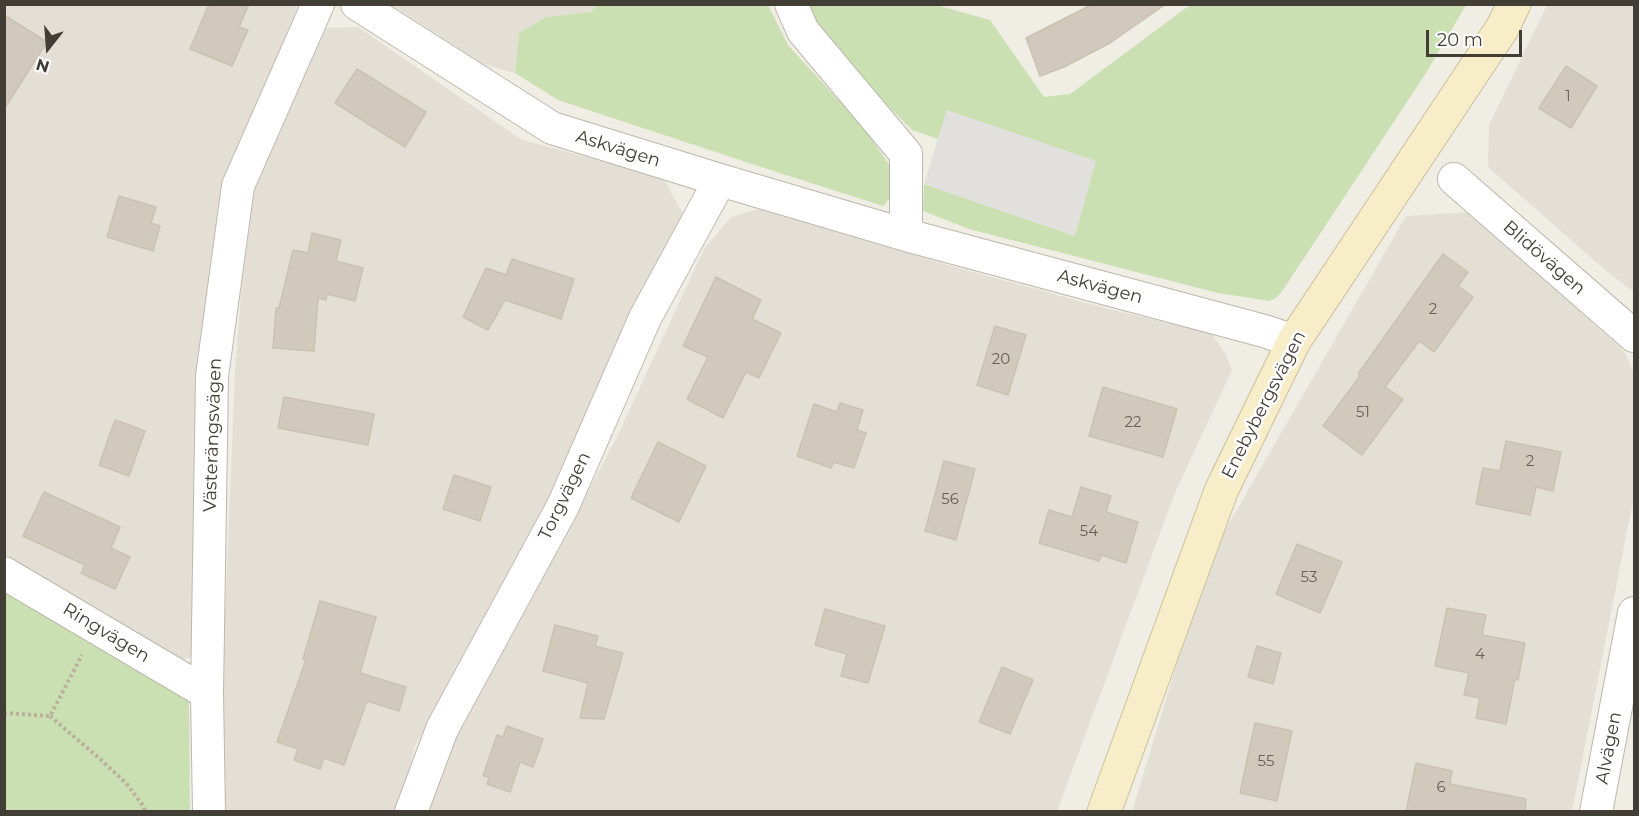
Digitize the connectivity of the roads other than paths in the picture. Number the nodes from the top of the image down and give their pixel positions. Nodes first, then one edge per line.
1 (318, 4) edge
2 (357, 4) edge
3 (790, 4) edge
4 (1514, 4) edge
5 (1454, 179) dead end
6 (720, 180) junction
7 (906, 234) junction
8 (1635, 336) edge
9 (1294, 341) junction
10 (4, 573) edge
11 (1635, 613) edge
12 (207, 693) junction
13 (1627, 700) edge
14 (209, 812) edge
15 (411, 812) edge
16 (1104, 812) edge
17 (1596, 812) edge

1 - 12 street, Västerängsvägen
2 - 6 street, Askvägen
3 - 7 street
4 - 9 main road, Enebybergsvägen
5 - 8 street, Blidövägen
6 - 7 street, Askvägen
6 - 15 street, Torgvägen
7 - 9 street, Askvägen
9 - 16 main road, Enebybergsvägen
10 - 12 street, Ringvägen
11 - 13 street, Alvägen
12 - 14 street, Västerängsvägen
13 - 17 street, Alvägen

